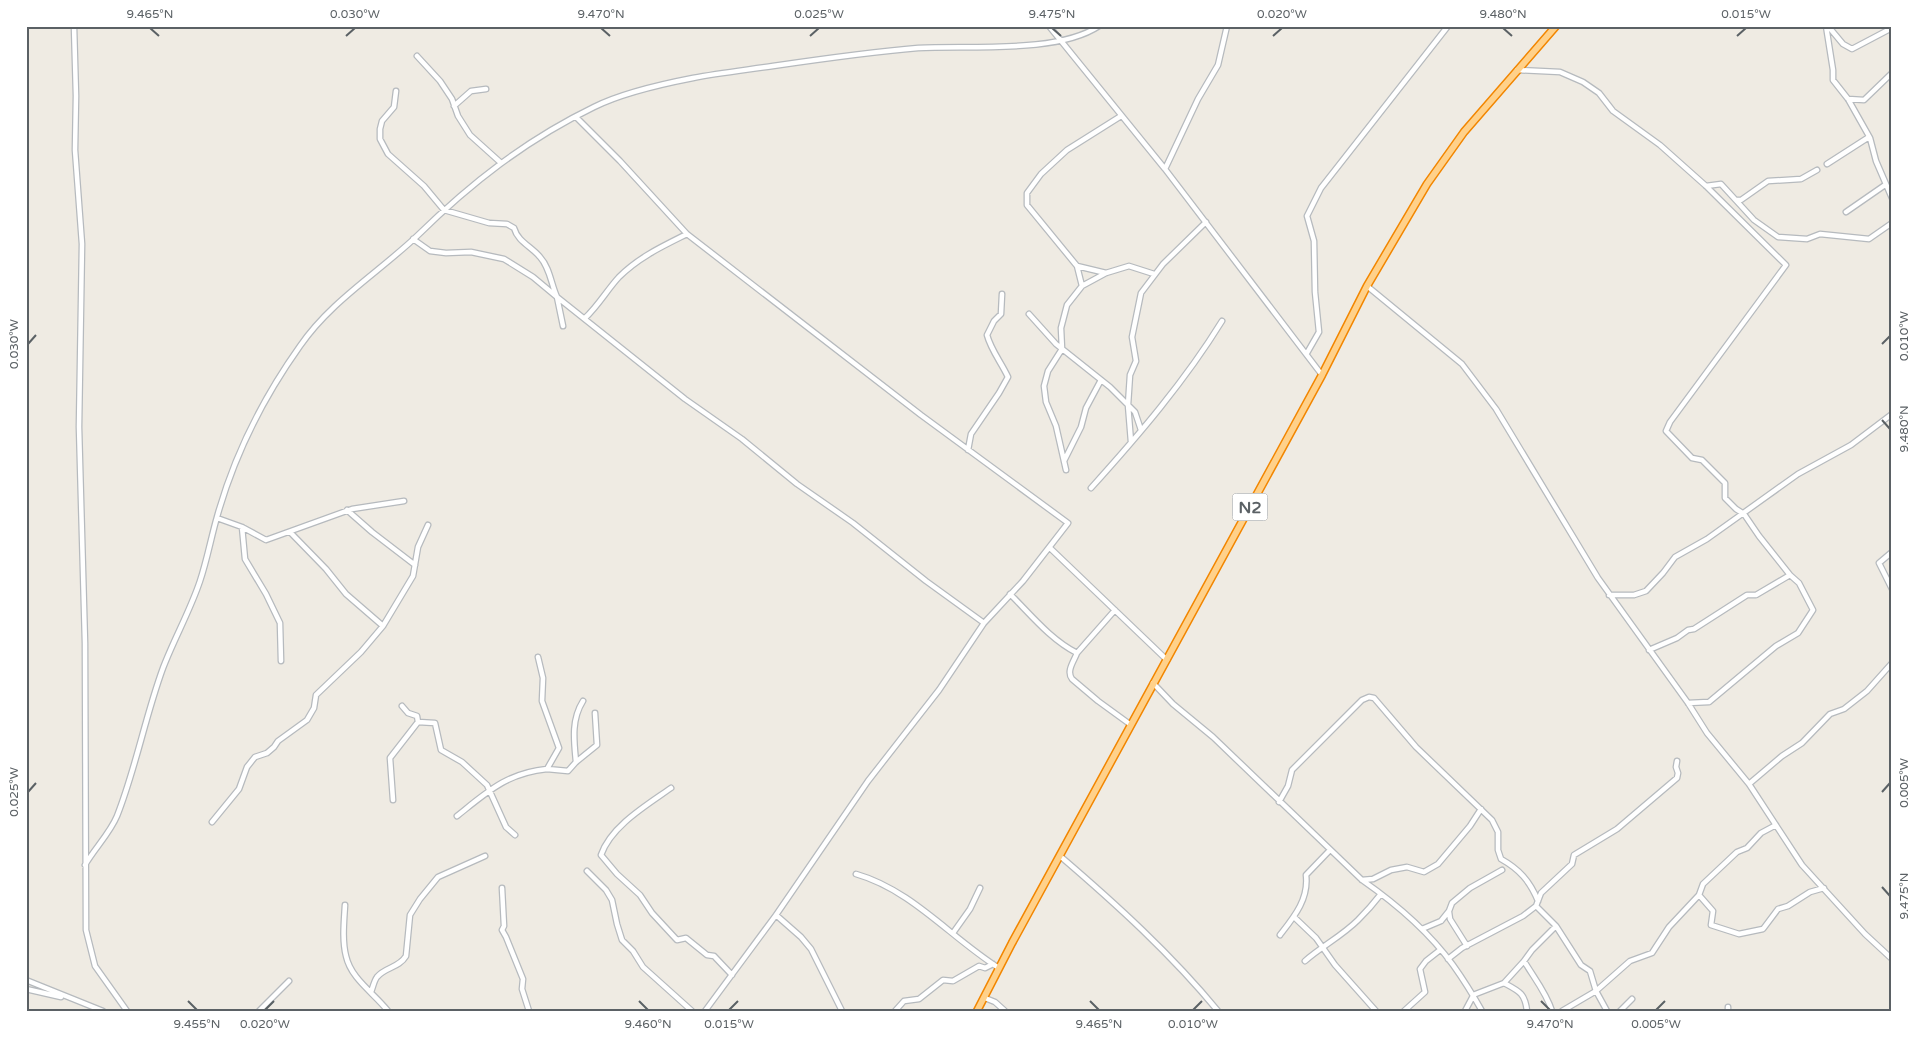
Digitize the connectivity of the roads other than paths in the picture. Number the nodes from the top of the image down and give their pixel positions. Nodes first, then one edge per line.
1 (74, 26) edge
2 (1049, 26) edge
3 (1099, 26) edge
4 (1227, 26) edge
5 (1448, 26) edge
6 (1556, 26) edge
7 (1827, 26) edge
8 (1890, 29) dead end
9 (1060, 41) junction
10 (417, 56) dead end
11 (1517, 70) junction
12 (1892, 72) edge
13 (486, 89) dead end
14 (396, 91) dead end
15 (1848, 100) junction
16 (454, 106) junction
17 (1121, 116) junction
18 (576, 117) junction
19 (1869, 137) junction
20 (500, 162) junction
21 (1827, 164) dead end
22 (1166, 169) junction
23 (1817, 170) dead end
24 (1885, 185) junction
25 (1706, 186) junction
26 (1892, 198) edge
27 (1736, 200) junction
28 (444, 210) junction
29 (1846, 212) dead end
30 (1206, 222) junction
31 (1892, 223) edge
32 (688, 234) junction
33 (413, 239) junction
34 (1077, 266) junction
35 (1106, 273) junction
36 (1154, 274) junction
37 (1082, 286) junction
38 (1367, 286) junction
39 (1002, 294) dead end
40 (557, 297) junction
41 (1029, 314) dead end
42 (585, 318) junction
43 (1222, 320) dead end
44 (563, 326) dead end
45 (1062, 349) junction
46 (1307, 353) junction
47 (1322, 374) junction
48 (1101, 380) junction
49 (1128, 405) junction
50 (1892, 414) edge
51 (1141, 430) junction
52 (1131, 442) junction
53 (968, 450) junction
54 (1064, 461) junction
55 (1066, 470) dead end
56 (1091, 488) dead end
57 (404, 501) dead end
58 (347, 510) junction
59 (1744, 514) junction
60 (216, 518) junction
61 (428, 525) dead end
62 (242, 528) junction
63 (290, 532) junction
64 (1050, 548) junction
65 (1892, 552) edge
66 (415, 565) junction
67 (1790, 575) junction
68 (1892, 589) edge
69 (1010, 594) junction
70 (1609, 595) junction
71 (1115, 610) junction
72 (984, 623) junction
73 (383, 626) junction
74 (1649, 650) junction
75 (1077, 653) junction
76 (538, 657) dead end
77 (1167, 660) junction
78 (280, 661) dead end
79 (1892, 663) edge
80 (1153, 683) junction
81 (583, 701) dead end
82 (1688, 703) junction
83 (402, 706) dead end
84 (595, 713) dead end
85 (418, 722) junction
86 (1131, 725) junction
87 (1677, 761) dead end
88 (576, 762) junction
89 (546, 768) junction
90 (1748, 784) junction
91 (670, 788) dead end
92 (490, 791) junction
93 (393, 800) dead end
94 (1279, 802) junction
95 (1481, 809) junction
96 (457, 816) dead end
97 (212, 822) dead end
98 (1776, 825) junction
99 (516, 835) dead end
100 (1330, 850) junction
101 (484, 856) dead end
102 (1060, 856) junction
103 (85, 865) junction
104 (1502, 870) dead end
105 (587, 871) dead end
106 (856, 874) dead end
107 (1362, 880) junction
108 (502, 888) dead end
109 (980, 888) dead end
110 (1824, 888) junction
111 (1381, 894) junction
112 (1699, 895) junction
113 (1537, 904) junction
114 (344, 905) dead end
115 (1449, 911) junction
116 (776, 915) junction
117 (1294, 918) junction
118 (1556, 926) junction
119 (1422, 929) junction
120 (952, 933) junction
121 (1280, 935) dead end
122 (1322, 946) junction
123 (1467, 946) junction
124 (1440, 950) junction
125 (1448, 959) junction
126 (1892, 959) edge
127 (1305, 961) dead end
128 (1524, 961) junction
129 (996, 966) junction
130 (732, 974) junction
131 (26, 980) edge
132 (289, 981) dead end
133 (1504, 983) junction
134 (26, 989) edge
135 (1596, 991) junction
136 (371, 992) junction
137 (1473, 996) junction
138 (70, 998) junction
139 (984, 998) junction
140 (1632, 999) dead end
141 (103, 1011) edge
142 (127, 1011) edge
143 (260, 1011) edge
144 (388, 1011) edge
145 (529, 1011) edge
146 (692, 1011) edge
147 (705, 1011) edge
148 (842, 1011) edge
149 (895, 1011) edge
150 (977, 1011) edge
151 (1005, 1011) edge
152 (1218, 1011) edge
153 (1376, 1011) edge
154 (1404, 1011) edge
155 (1465, 1011) edge
156 (1482, 1011) edge
157 (1527, 1011) edge
158 (1552, 1011) edge
159 (1562, 1011) edge
160 (1607, 1011) edge
161 (1620, 1011) edge

1 - 103 street
2 - 9 street
3 - 9 street
4 - 22 street
5 - 46 street
6 - 11 highway, N2
7 - 8 street
7 - 15 street
9 - 17 street
9 - 18 street
10 - 16 street
11 - 25 street
11 - 38 highway, N2
12 - 15 street
13 - 16 street
14 - 28 street
15 - 19 street
16 - 20 street
17 - 22 street
17 - 34 street
18 - 20 street
18 - 32 street
19 - 21 street
19 - 24 street
20 - 28 street
22 - 30 street
23 - 27 street
24 - 26 street
24 - 29 street
25 - 27 street
25 - 59 street
27 - 31 street
28 - 33 street
28 - 40 street
30 - 36 street
30 - 46 street
32 - 42 street
32 - 53 street
33 - 40 street
33 - 60 street
34 - 35 street
34 - 37 street
35 - 36 street
35 - 37 street
36 - 49 street
37 - 45 street
38 - 47 highway, N2
38 - 70 street
39 - 53 street
40 - 42 street
40 - 44 street
41 - 45 street
42 - 72 street
43 - 51 street
45 - 48 street
45 - 54 street
46 - 47 street
47 - 77 highway, N2
48 - 49 street
48 - 54 street
49 - 51 street
49 - 52 street
50 - 59 street
51 - 52 street
52 - 56 street
53 - 64 street
54 - 55 street
57 - 58 street
58 - 63 street
58 - 66 street
59 - 67 street
59 - 70 street
60 - 62 street
60 - 103 street
61 - 66 street
62 - 63 street
62 - 78 street
63 - 73 street
64 - 69 street
64 - 71 street
65 - 68 street
66 - 73 street
67 - 74 street
67 - 82 street
69 - 72 street
69 - 75 street
70 - 74 street
71 - 75 street
71 - 77 street
72 - 116 street
73 - 97 street
74 - 82 street
75 - 86 street
76 - 89 street
77 - 80 highway, N2
79 - 90 street
80 - 86 highway, N2
80 - 94 street
81 - 88 street
82 - 90 street
83 - 85 street
84 - 88 street
85 - 92 street
85 - 93 street
86 - 102 highway, N2
87 - 113 street
88 - 89 street
89 - 92 street
90 - 98 street
91 - 130 street
92 - 96 street
92 - 99 street
94 - 95 street
94 - 100 street
95 - 107 street
95 - 113 street
98 - 110 street
98 - 112 street
100 - 107 street
100 - 117 street
101 - 136 street
102 - 129 highway, N2
102 - 152 street
103 - 142 street
104 - 115 street
105 - 146 street
106 - 120 street
107 - 111 street
108 - 145 street
109 - 120 street
110 - 112 street
110 - 126 street
111 - 119 street
111 - 122 street
112 - 135 street
113 - 118 street
113 - 123 street
114 - 136 street
115 - 119 street
115 - 123 street
116 - 130 street
116 - 148 street
117 - 121 street
117 - 122 street
118 - 128 street
118 - 135 street
119 - 124 street
120 - 129 street
122 - 127 street
122 - 153 street
123 - 125 street
124 - 125 street
124 - 154 street
125 - 137 street
128 - 133 street
128 - 158 street
129 - 139 highway, N2
129 - 149 street
130 - 147 street
131 - 138 street
132 - 143 street
133 - 137 street
133 - 157 street
134 - 138 street
135 - 159 street
135 - 160 street
136 - 144 street
137 - 155 street
137 - 156 street
138 - 141 street
139 - 150 highway, N2
139 - 151 street
140 - 161 street

